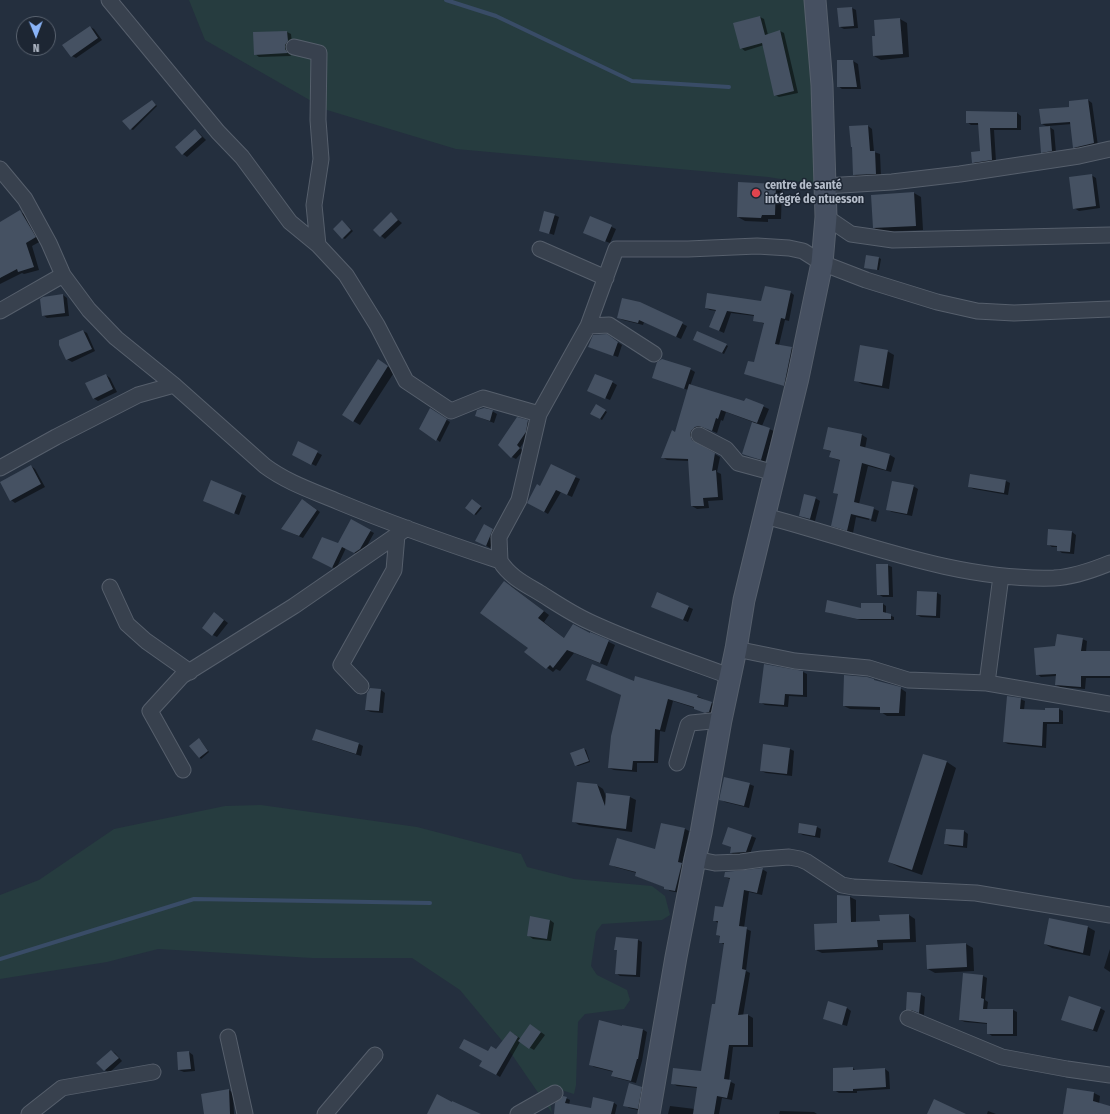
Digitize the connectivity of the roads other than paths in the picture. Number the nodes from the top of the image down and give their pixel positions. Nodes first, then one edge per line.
1 (109, 0) edge
2 (815, 0) edge
3 (294, 48) dead end
4 (1110, 149) edge
5 (0, 170) edge
6 (825, 186) junction
7 (826, 217) junction
8 (1110, 235) edge
9 (318, 245) junction
10 (540, 248) dead end
11 (822, 263) junction
12 (63, 275) junction
13 (606, 278) junction
14 (1110, 309) edge
15 (0, 311) edge
16 (588, 326) junction
17 (654, 354) dead end
18 (174, 385) junction
19 (539, 414) junction
20 (699, 435) dead end
21 (0, 468) edge
22 (775, 473) junction
23 (765, 516) junction
24 (402, 532) junction
25 (500, 561) junction
26 (1110, 563) edge
27 (1001, 576) junction
28 (110, 587) dead end
29 (736, 649) junction
30 (190, 672) junction
31 (729, 676) junction
32 (987, 683) junction
33 (361, 686) dead end
34 (1110, 704) edge
35 (721, 720) junction
36 (677, 763) dead end
37 (183, 770) dead end
38 (695, 860) junction
39 (1110, 916) edge
40 (908, 1018) dead end
41 (228, 1037) dead end
42 (375, 1055) dead end
43 (153, 1072) dead end
44 (1110, 1075) edge
45 (555, 1093) dead end
46 (29, 1114) edge
47 (245, 1114) edge
48 (325, 1114) edge
49 (518, 1114) edge
50 (649, 1114) edge

1 - 9 street
2 - 6 street
3 - 9 street
4 - 6 street
5 - 12 street
6 - 7 street
7 - 8 street
7 - 11 street
9 - 19 street
10 - 13 street
11 - 13 street
11 - 14 street
11 - 22 street
12 - 15 street
12 - 18 street
13 - 16 street
16 - 17 street
16 - 19 street
18 - 21 street
18 - 24 street
19 - 25 street
20 - 22 street
22 - 23 street
23 - 27 street
23 - 29 street
24 - 25 street
24 - 30 street
24 - 33 street
25 - 31 street
26 - 27 street
27 - 32 street
28 - 30 street
29 - 31 street
29 - 32 street
30 - 37 street
31 - 35 street
32 - 34 street
35 - 36 street
35 - 38 street
38 - 39 street
38 - 50 street
40 - 44 street
41 - 47 street
42 - 48 street
43 - 46 street
45 - 49 street

